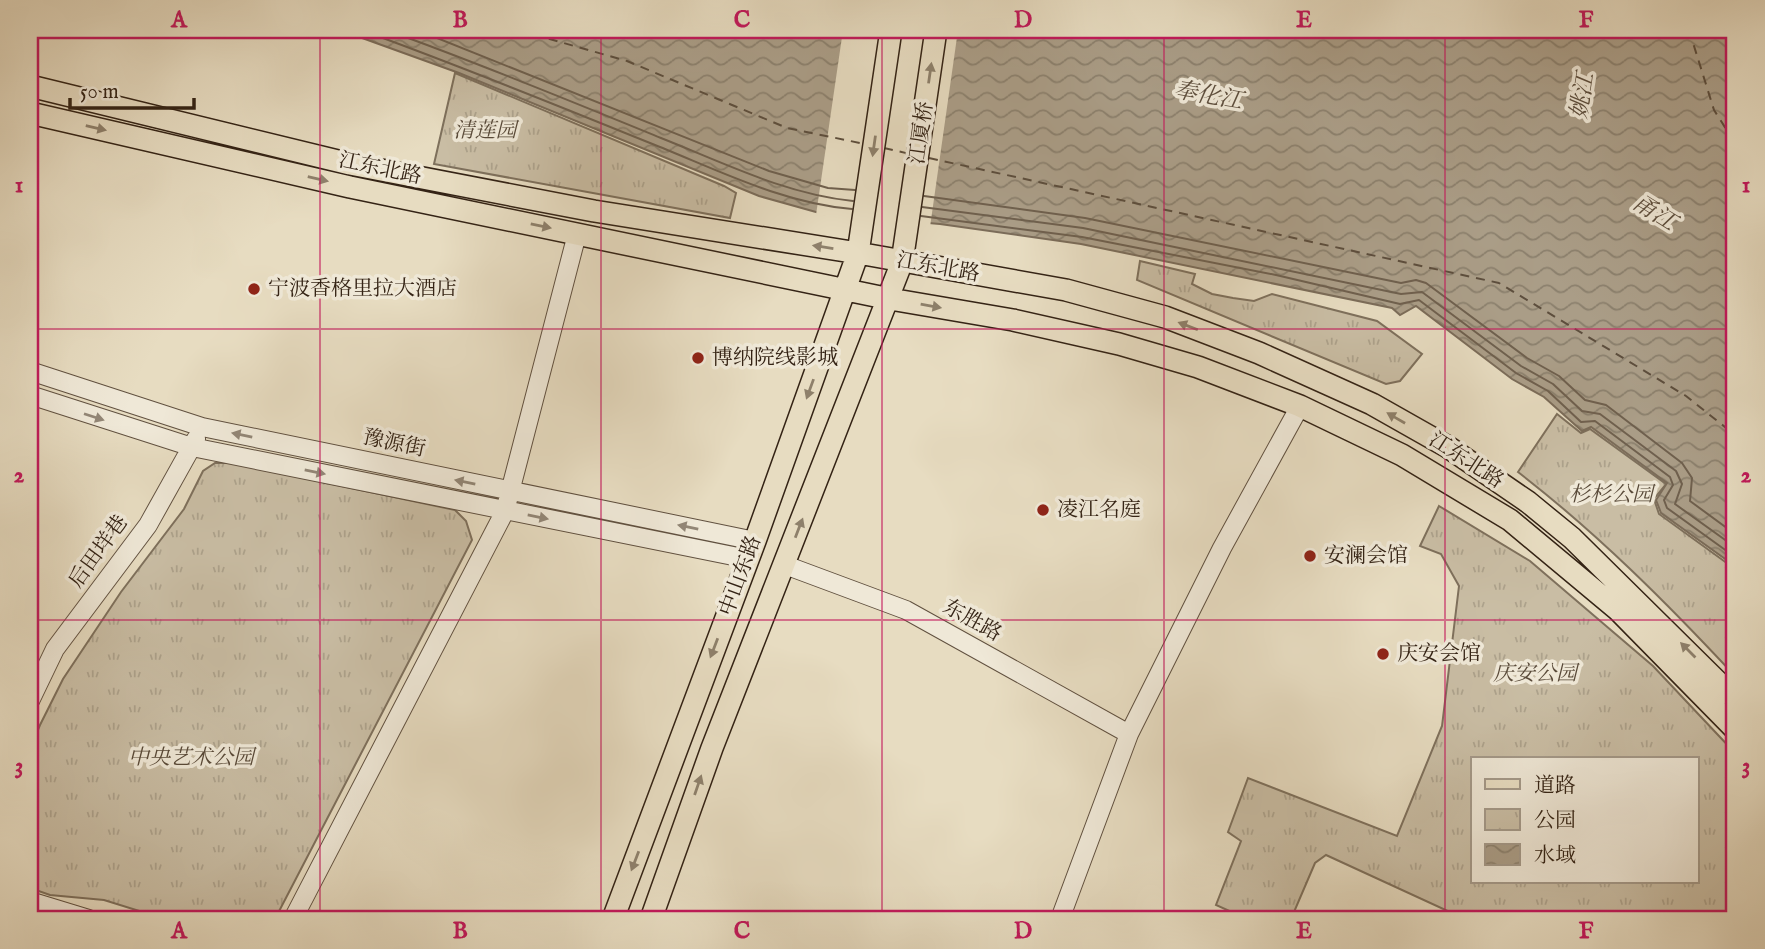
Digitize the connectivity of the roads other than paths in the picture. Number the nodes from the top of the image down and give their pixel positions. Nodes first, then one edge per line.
1 (891, 30) edge
2 (936, 30) edge
3 (30, 86) edge
4 (30, 113) edge
5 (577, 234) junction
6 (907, 237) joint
7 (858, 253) junction
8 (902, 262) junction
9 (846, 289) junction
10 (890, 299) junction
11 (30, 371) edge
12 (30, 395) edge
13 (1300, 406) junction
14 (202, 427) junction
15 (192, 447) junction
16 (512, 491) junction
17 (505, 510) junction
18 (751, 550) junction
19 (785, 565) junction
20 (1735, 699) edge
21 (30, 702) edge
22 (1735, 729) edge
23 (1129, 734) junction
24 (30, 901) edge
25 (89, 919) edge
26 (293, 919) edge
27 (613, 919) edge
28 (651, 919) edge
29 (1060, 919) edge

1 -> 7 main road, 中山东路
6 -> 2 main road, 江厦桥
7 -> 3 main road, 江东北路
4 -> 5 main road, 江东北路
5 - 9 main road, 江东北路
5 - 16 street
6 - 8 main road, 中山东路
7 - 8 main road, 江东北路
7 - 9 main road, 中山东路
8 - 10 main road, 中山东路
20 -> 8 main road, 江东北路
9 - 10 main road, 江东北路
9 -> 18 main road, 中山东路
10 -> 13 main road, 江东北路
19 -> 10 main road, 中山东路
11 - 14 street, 豫源街
12 -> 15 street, 豫源街
13 - 22 main road, 江东北路
13 - 23 street
14 - 15 street, 后田垟巷
16 -> 14 street, 豫源街
15 -> 17 street, 豫源街
15 - 21 street, 后田垟巷
16 - 17 street
18 -> 16 street, 豫源街
17 -> 18 street, 豫源街
17 - 26 street
18 -> 27 main road, 中山东路
19 - 23 street, 东胜路
28 -> 19 main road, 中山东路
23 - 29 street
24 - 25 street

